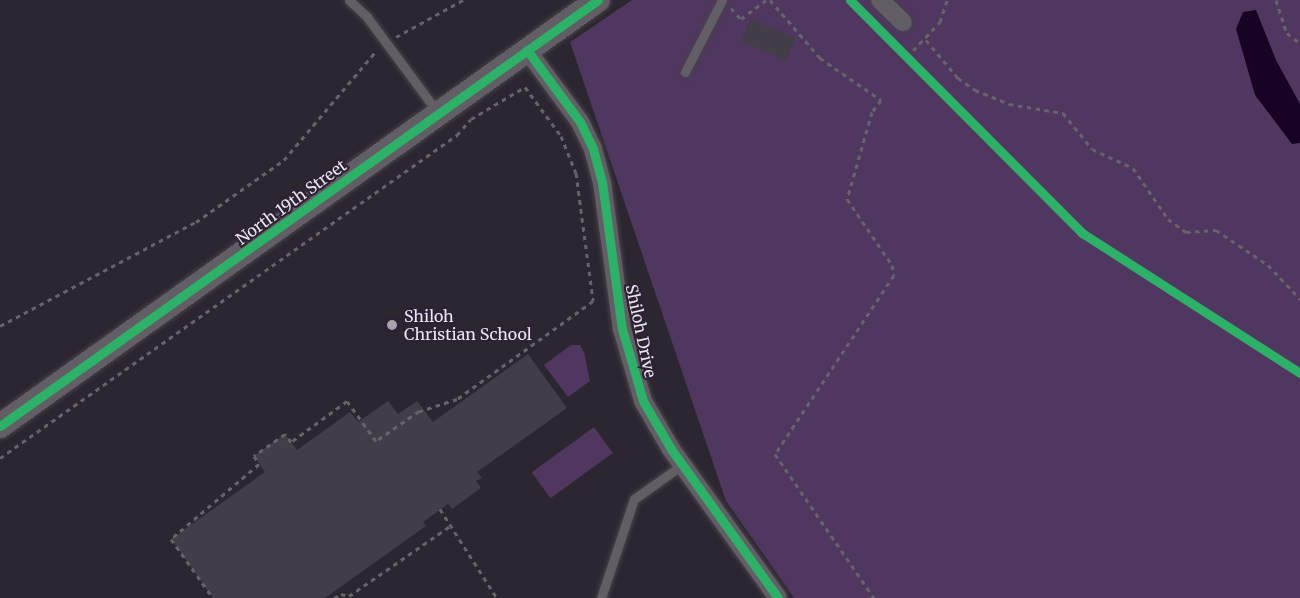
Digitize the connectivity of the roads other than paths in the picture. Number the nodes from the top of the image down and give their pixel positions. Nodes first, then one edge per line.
1 (349, 0) edge
2 (598, 0) edge
3 (723, 0) edge
4 (880, 0) edge
5 (903, 22) dead end
6 (527, 50) junction
7 (685, 72) dead end
8 (438, 113) junction
9 (0, 426) edge
10 (682, 465) junction
11 (600, 598) edge
12 (777, 598) edge

1 - 8 lane
2 - 6 street, North 19th Street
3 - 7 lane
4 - 5 street
6 - 8 street, North 19th Street
6 - 10 street, Shiloh Drive
8 - 9 street, North 19th Street
10 - 11 lane
10 - 12 street, Shiloh Drive

